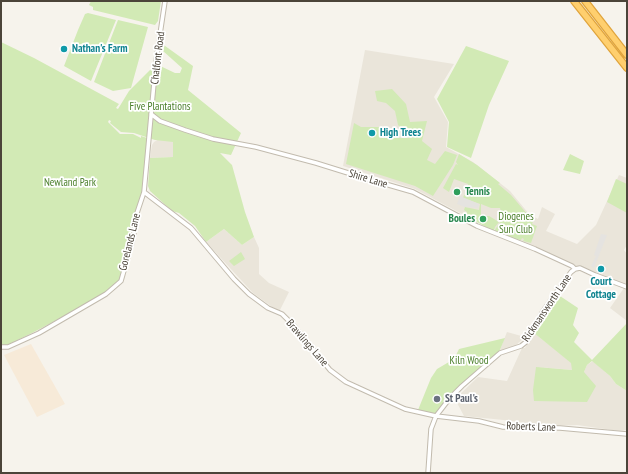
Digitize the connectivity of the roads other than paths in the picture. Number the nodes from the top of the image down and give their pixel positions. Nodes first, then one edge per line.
1 (165, 1) edge
2 (574, 1) edge
3 (585, 1) edge
4 (627, 55) edge
5 (627, 68) edge
6 (151, 114) junction
7 (144, 192) junction
8 (575, 269) junction
9 (627, 287) edge
10 (1, 347) edge
11 (436, 416) junction
12 (627, 434) edge
13 (428, 473) edge

1 - 6 street, Chalfont Road
2 - 5 highway
3 - 4 highway
6 - 7 street, Gorelands Lane
6 - 8 street, Shire Lane
7 - 10 street, Gorelands Lane
7 - 11 street, Brawlings Lane
8 - 9 street, Shire Lane
8 - 11 street, Rickmansworth Lane
11 - 12 street, Roberts Lane
11 - 13 street, Rickmansworth Lane

